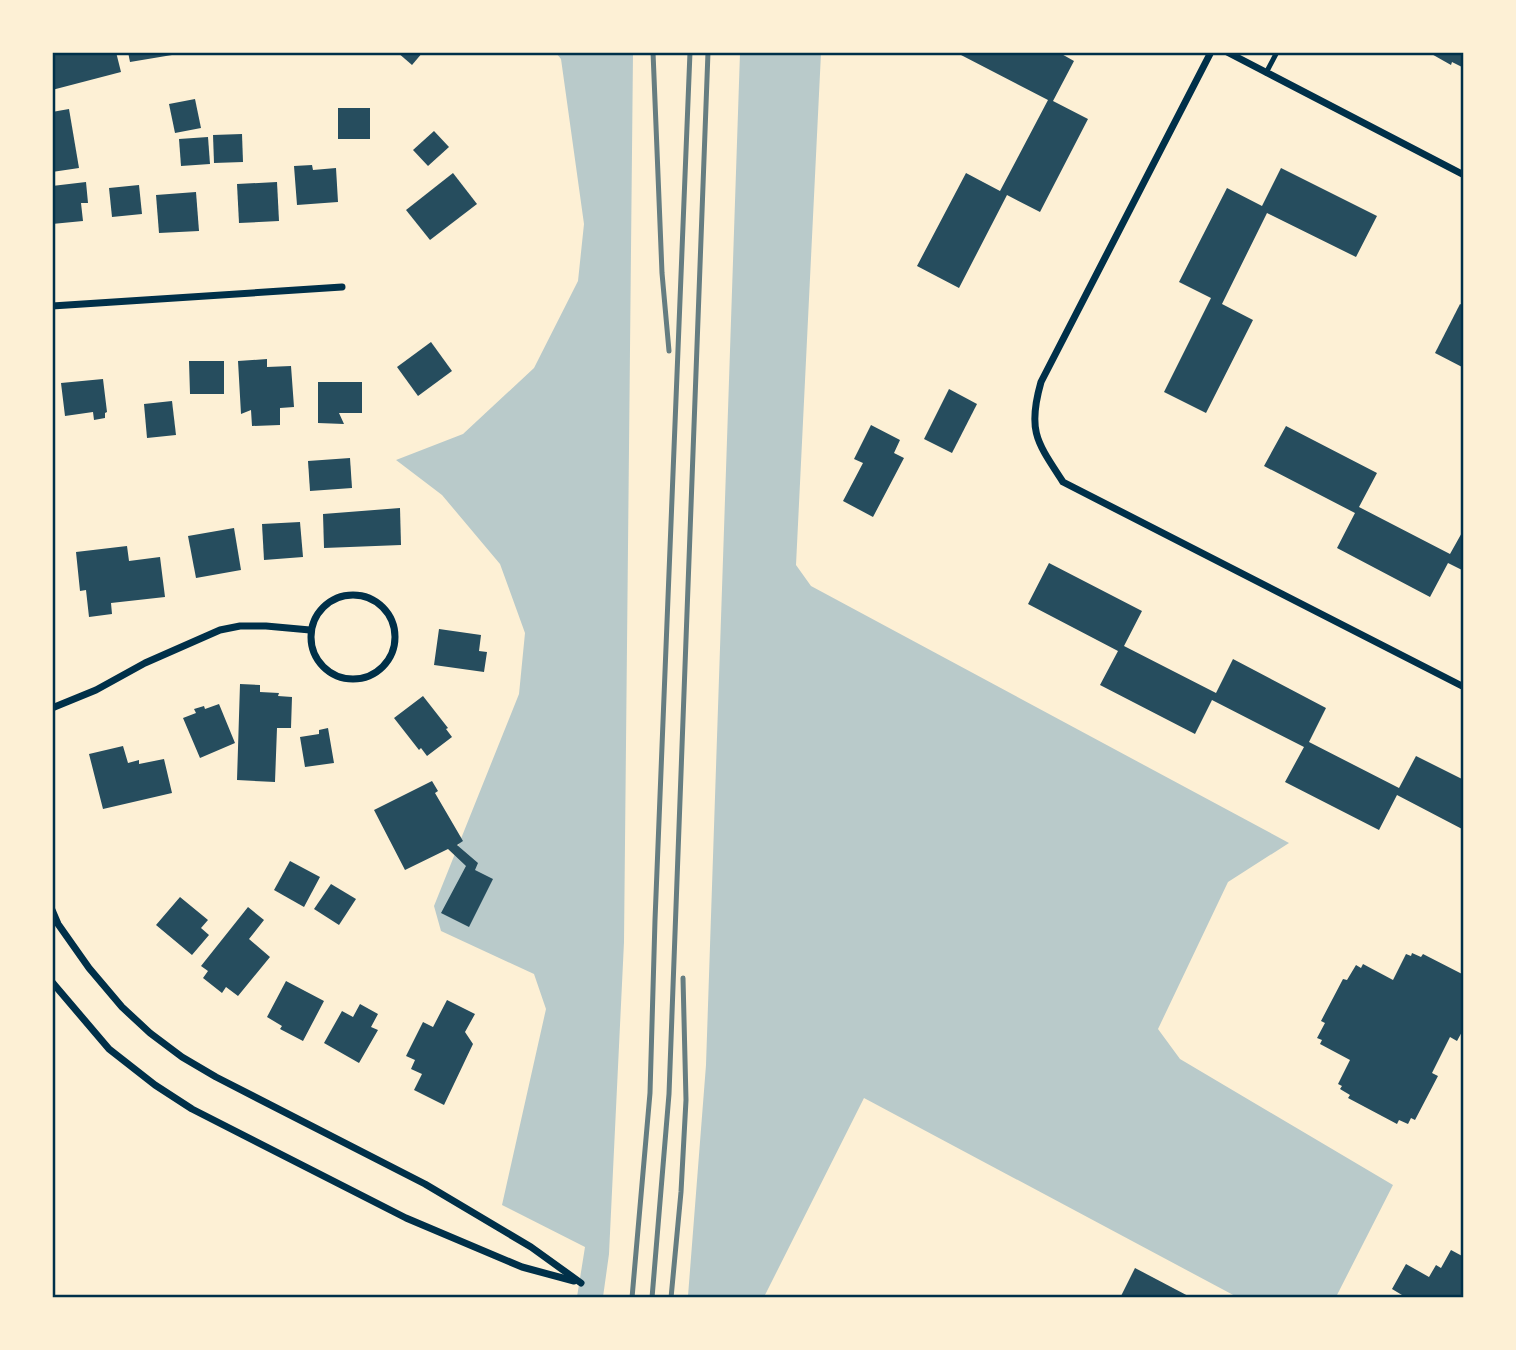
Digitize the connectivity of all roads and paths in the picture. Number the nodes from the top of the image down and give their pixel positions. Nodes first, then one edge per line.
1 (1211, 52) edge
2 (1227, 52) edge
3 (1277, 52) edge
4 (1266, 73) junction
5 (1464, 175) edge
6 (342, 287) dead end
7 (52, 306) edge
8 (310, 629) junction
9 (1464, 687) edge
10 (52, 708) edge
11 (52, 910) edge
12 (55, 925) edge
13 (52, 982) edge

1 - 9 street
2 - 4 street
3 - 4 lane
4 - 5 street
6 - 7 street
8 - 8 street
8 - 10 street
11 - 12 street
12 - 13 street

